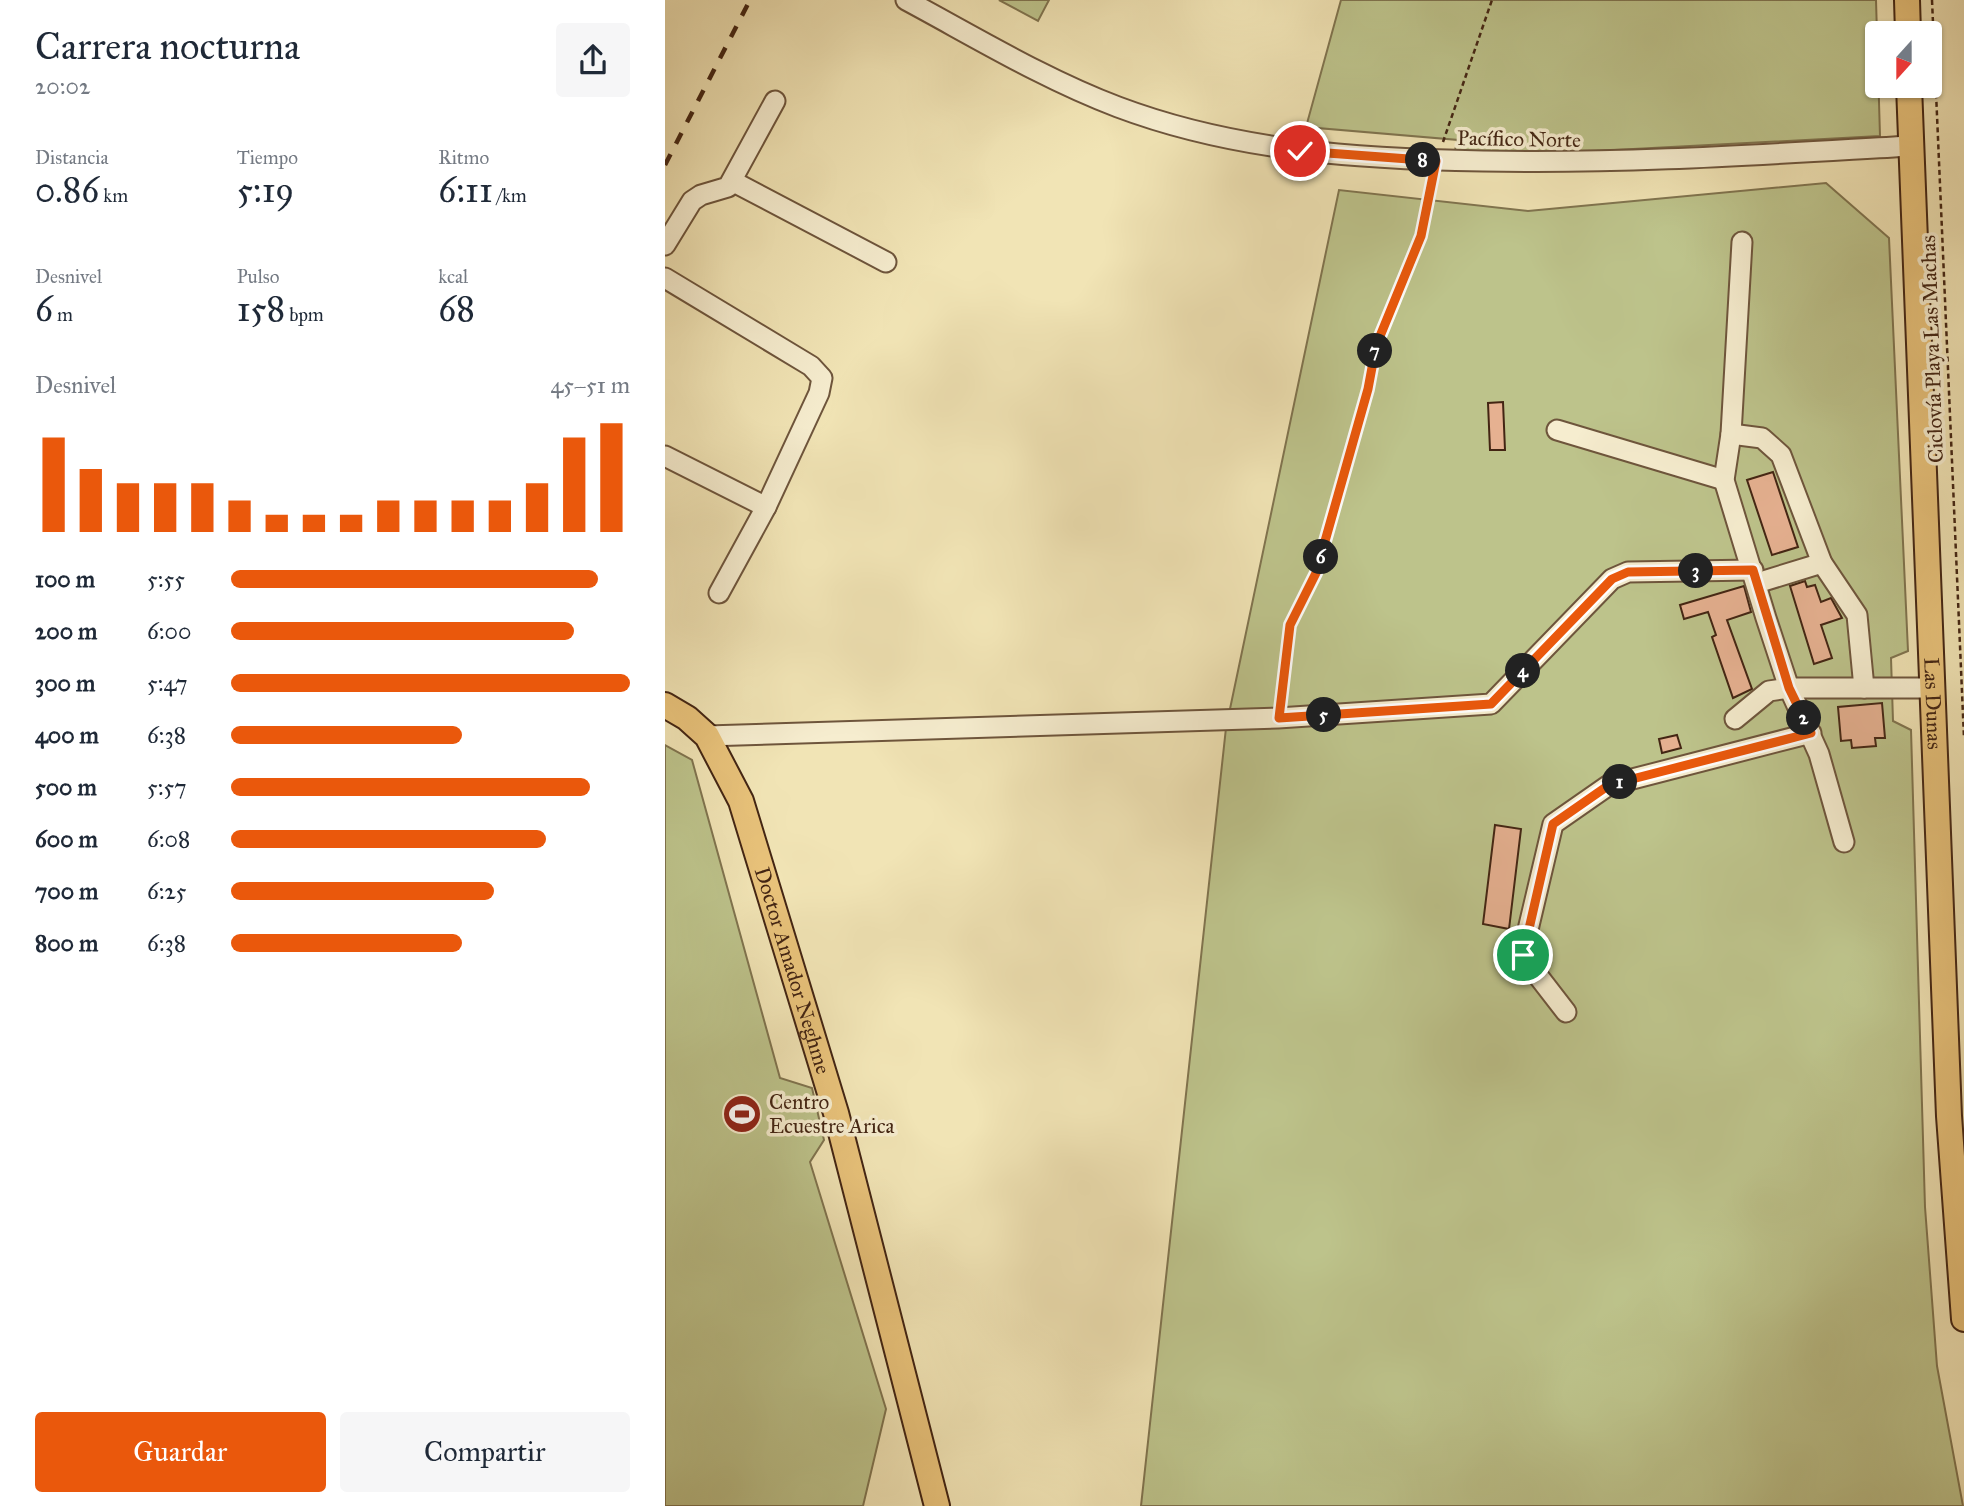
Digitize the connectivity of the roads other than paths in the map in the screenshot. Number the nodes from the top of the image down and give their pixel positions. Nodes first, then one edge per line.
1 (906, 0) edge
2 (1906, 0) edge
3 (1907, 21) edge
4 (1909, 98) edge
5 (775, 101) dead end
6 (1911, 146) junction
7 (731, 181) junction
8 (1742, 242) dead end
9 (665, 245) edge
10 (886, 262) dead end
11 (665, 278) edge
12 (1557, 430) dead end
13 (1731, 434) junction
14 (665, 456) edge
15 (1724, 480) junction
16 (765, 507) junction
17 (1822, 563) junction
18 (1755, 576) junction
19 (719, 593) dead end
20 (1789, 688) junction
21 (1864, 688) junction
22 (1934, 688) junction
23 (665, 705) edge
24 (1735, 719) dead end
25 (1811, 733) junction
26 (707, 736) junction
27 (1844, 842) dead end
28 (1566, 1012) dead end
29 (1964, 1319) edge
30 (937, 1506) edge

1 - 6 street, Pacífico Norte
2 - 3 main road
4 - 6 main road, Las Dunas
5 - 7 street
6 - 22 main road, Las Dunas
7 - 9 street
7 - 10 street
8 - 13 street
11 - 16 street
12 - 15 street
13 - 15 street
13 - 17 street
14 - 16 street
15 - 18 street
16 - 19 street
17 - 18 street
17 - 21 street
18 - 20 street
18 - 26 street
20 - 21 street
20 - 24 street
20 - 25 street
21 - 22 street
22 - 29 main road, Las Dunas
23 - 26 main road, Doctor Amador Neghme
25 - 27 street
25 - 28 street
26 - 30 main road, Doctor Amador Neghme

